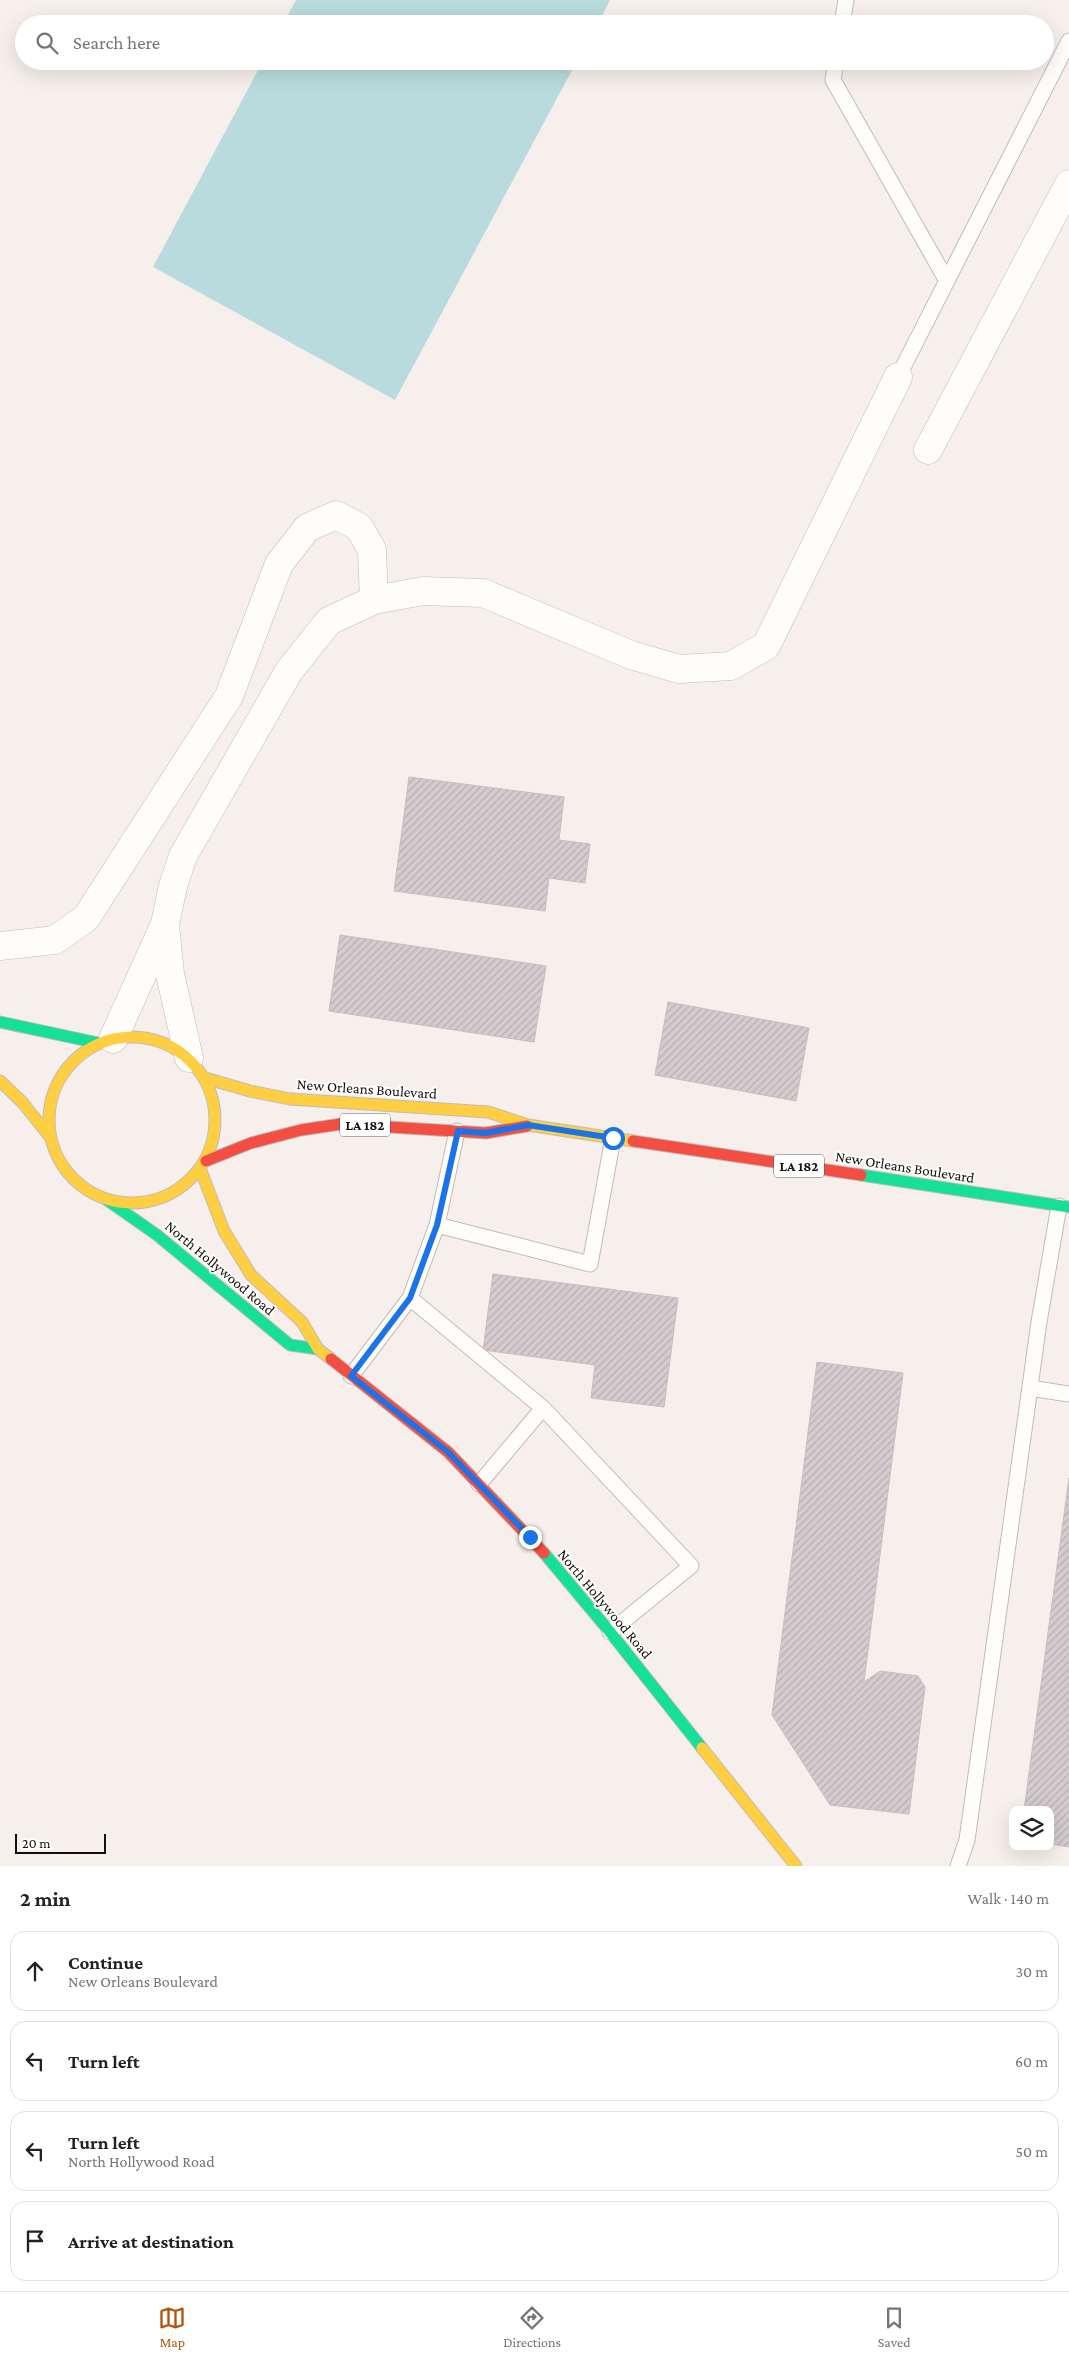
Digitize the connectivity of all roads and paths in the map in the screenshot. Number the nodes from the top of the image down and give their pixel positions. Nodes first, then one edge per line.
1 (846, 0) edge
2 (844, 15) edge
3 (1069, 41) edge
4 (835, 70) edge
5 (1069, 184) edge
6 (947, 282) junction
7 (898, 377) joint
8 (928, 450) dead end
9 (374, 600) junction
10 (165, 924) junction
11 (0, 946) edge
12 (0, 1022) edge
13 (105, 1041) junction
14 (197, 1068) junction
15 (0, 1081) edge
16 (528, 1125) junction
17 (458, 1131) junction
18 (51, 1138) junction
19 (613, 1138) junction
20 (203, 1164) junction
21 (107, 1200) junction
22 (1064, 1206) edge
23 (437, 1225) junction
24 (410, 1298) junction
25 (318, 1349) junction
26 (351, 1376) junction
27 (1030, 1388) junction
28 (1069, 1394) edge
29 (543, 1408) junction
30 (479, 1484) junction
31 (610, 1632) junction
32 (796, 1866) edge
33 (958, 1866) edge

1 - 2 lane
3 - 6 lane
4 - 6 lane
5 - 8 street
6 - 7 lane
7 - 9 street
9 - 10 street
9 - 11 street
10 - 13 street
10 - 14 street
12 - 13 main road
13 - 14 main road
13 - 18 main road
14 - 16 main road, New Orleans Boulevard / LA 182
14 - 20 main road
15 - 18 main road
16 - 17 main road, New Orleans Boulevard / LA 182
16 - 19 main road, New Orleans Boulevard / LA 182
17 - 20 main road, New Orleans Boulevard / LA 182
17 - 23 lane
18 - 21 main road
19 - 22 main road, New Orleans Boulevard / LA 182
19 - 23 lane
20 - 21 main road
20 - 25 main road, North Hollywood Road
21 - 25 main road, North Hollywood Road
22 - 27 lane
23 - 24 lane
24 - 26 lane
24 - 29 lane
25 - 26 main road, North Hollywood Road
26 - 30 main road, North Hollywood Road
27 - 28 lane
27 - 33 lane
29 - 30 lane
29 - 31 lane
30 - 31 main road, North Hollywood Road
31 - 32 main road, North Hollywood Road

